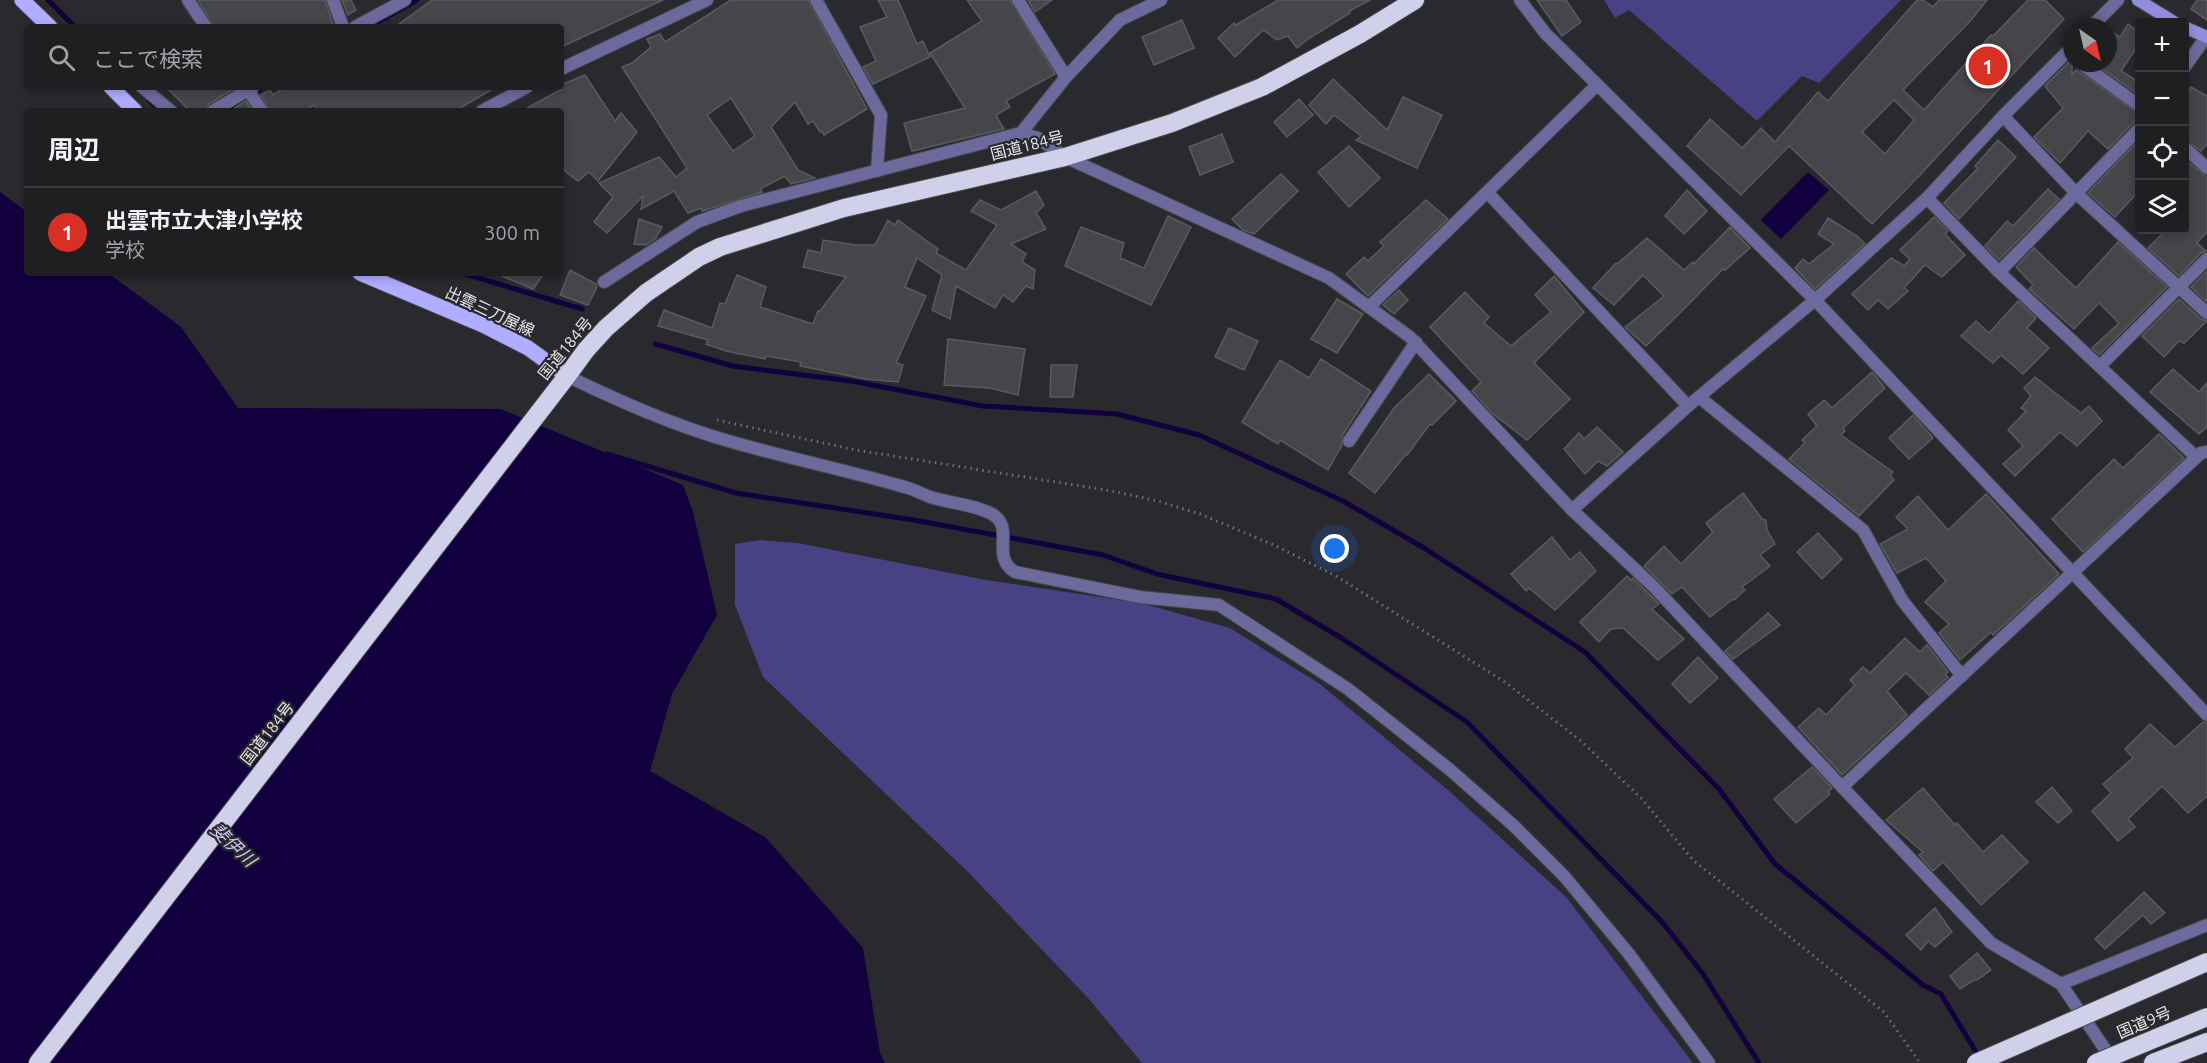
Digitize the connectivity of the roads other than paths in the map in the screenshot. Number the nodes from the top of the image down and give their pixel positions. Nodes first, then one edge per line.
1 (22, 0) edge
2 (188, 0) edge
3 (333, 0) edge
4 (405, 0) edge
5 (707, 0) edge
6 (816, 0) edge
7 (1018, 0) edge
8 (1161, 0) edge
9 (1415, 0) edge
10 (1520, 0) edge
11 (2118, 0) edge
12 (2138, 0) edge
13 (2100, 18) edge
14 (2167, 18) edge
15 (47, 24) edge
16 (204, 24) edge
17 (342, 24) edge
18 (361, 24) edge
19 (2189, 29) edge
20 (2207, 37) edge
21 (2063, 59) edge
22 (2189, 61) edge
23 (564, 68) edge
24 (2092, 72) edge
25 (1066, 77) junction
26 (1597, 85) junction
27 (114, 90) edge
28 (146, 90) edge
29 (246, 90) edge
30 (250, 90) edge
31 (521, 90) edge
32 (2135, 103) edge
33 (132, 108) edge
34 (167, 108) edge
35 (218, 108) edge
36 (260, 108) edge
37 (488, 108) edge
38 (2003, 116) junction
39 (2135, 132) edge
40 (1021, 133) junction
41 (2189, 152) edge
42 (1065, 157) junction
43 (2207, 168) edge
44 (877, 171) junction
45 (1487, 192) junction
46 (2077, 194) junction
47 (1927, 198) junction
48 (2207, 259) edge
49 (2000, 272) junction
50 (367, 276) edge
51 (604, 282) dead end
52 (2179, 288) junction
53 (1815, 300) junction
54 (1369, 307) junction
55 (2207, 314) edge
56 (1416, 342) junction
57 (2100, 366) junction
58 (567, 376) junction
59 (1699, 397) junction
60 (1688, 406) junction
61 (1349, 441) dead end
62 (2201, 455) edge
63 (1572, 510) junction
64 (2073, 573) junction
65 (1962, 676) junction
66 (2207, 715) edge
67 (1842, 787) junction
68 (2207, 925) edge
69 (2207, 962) edge
70 (2061, 984) junction
71 (2207, 1017) edge
72 (2207, 1042) edge
73 (38, 1063) edge
74 (1708, 1063) edge
75 (1976, 1063) edge
76 (2096, 1063) edge
77 (2114, 1063) edge
78 (2153, 1063) edge

1 - 15 main road
2 - 16 street
3 - 17 street
4 - 18 street
5 - 23 street
6 - 44 street
7 - 25 street
8 - 25 street
9 - 42 highway, 国道184号
10 - 26 street
11 - 13 street
12 - 14 main road
19 - 20 main road
20 - 22 street
21 - 38 street
24 - 32 street
25 - 40 street
26 - 45 street
26 - 53 street
27 - 33 main road
28 - 34 street
29 - 35 street
30 - 36 street
31 - 37 street
38 - 46 street
38 - 47 street
39 - 46 street
40 - 42 street
40 - 44 street
41 - 43 street
42 - 54 street
42 - 58 highway, 国道184号
44 - 51 street
45 - 54 street
45 - 60 street
46 - 49 street
46 - 52 street
47 - 49 street
47 - 53 street
48 - 52 street
49 - 57 street
50 - 58 main road, 出雲三刀屋線
52 - 55 street
52 - 57 street
53 - 59 street
53 - 64 street
54 - 56 street
56 - 61 street
56 - 63 street
57 - 62 street
58 - 73 highway, 国道184号
58 - 74 street
59 - 60 street
59 - 65 street
60 - 63 street
62 - 64 street
63 - 67 street
64 - 65 street
64 - 66 street
65 - 67 street
67 - 70 street
68 - 70 street
69 - 75 highway, bridge
70 - 77 street
71 - 76 highway, 国道9号, bridge
72 - 78 highway

